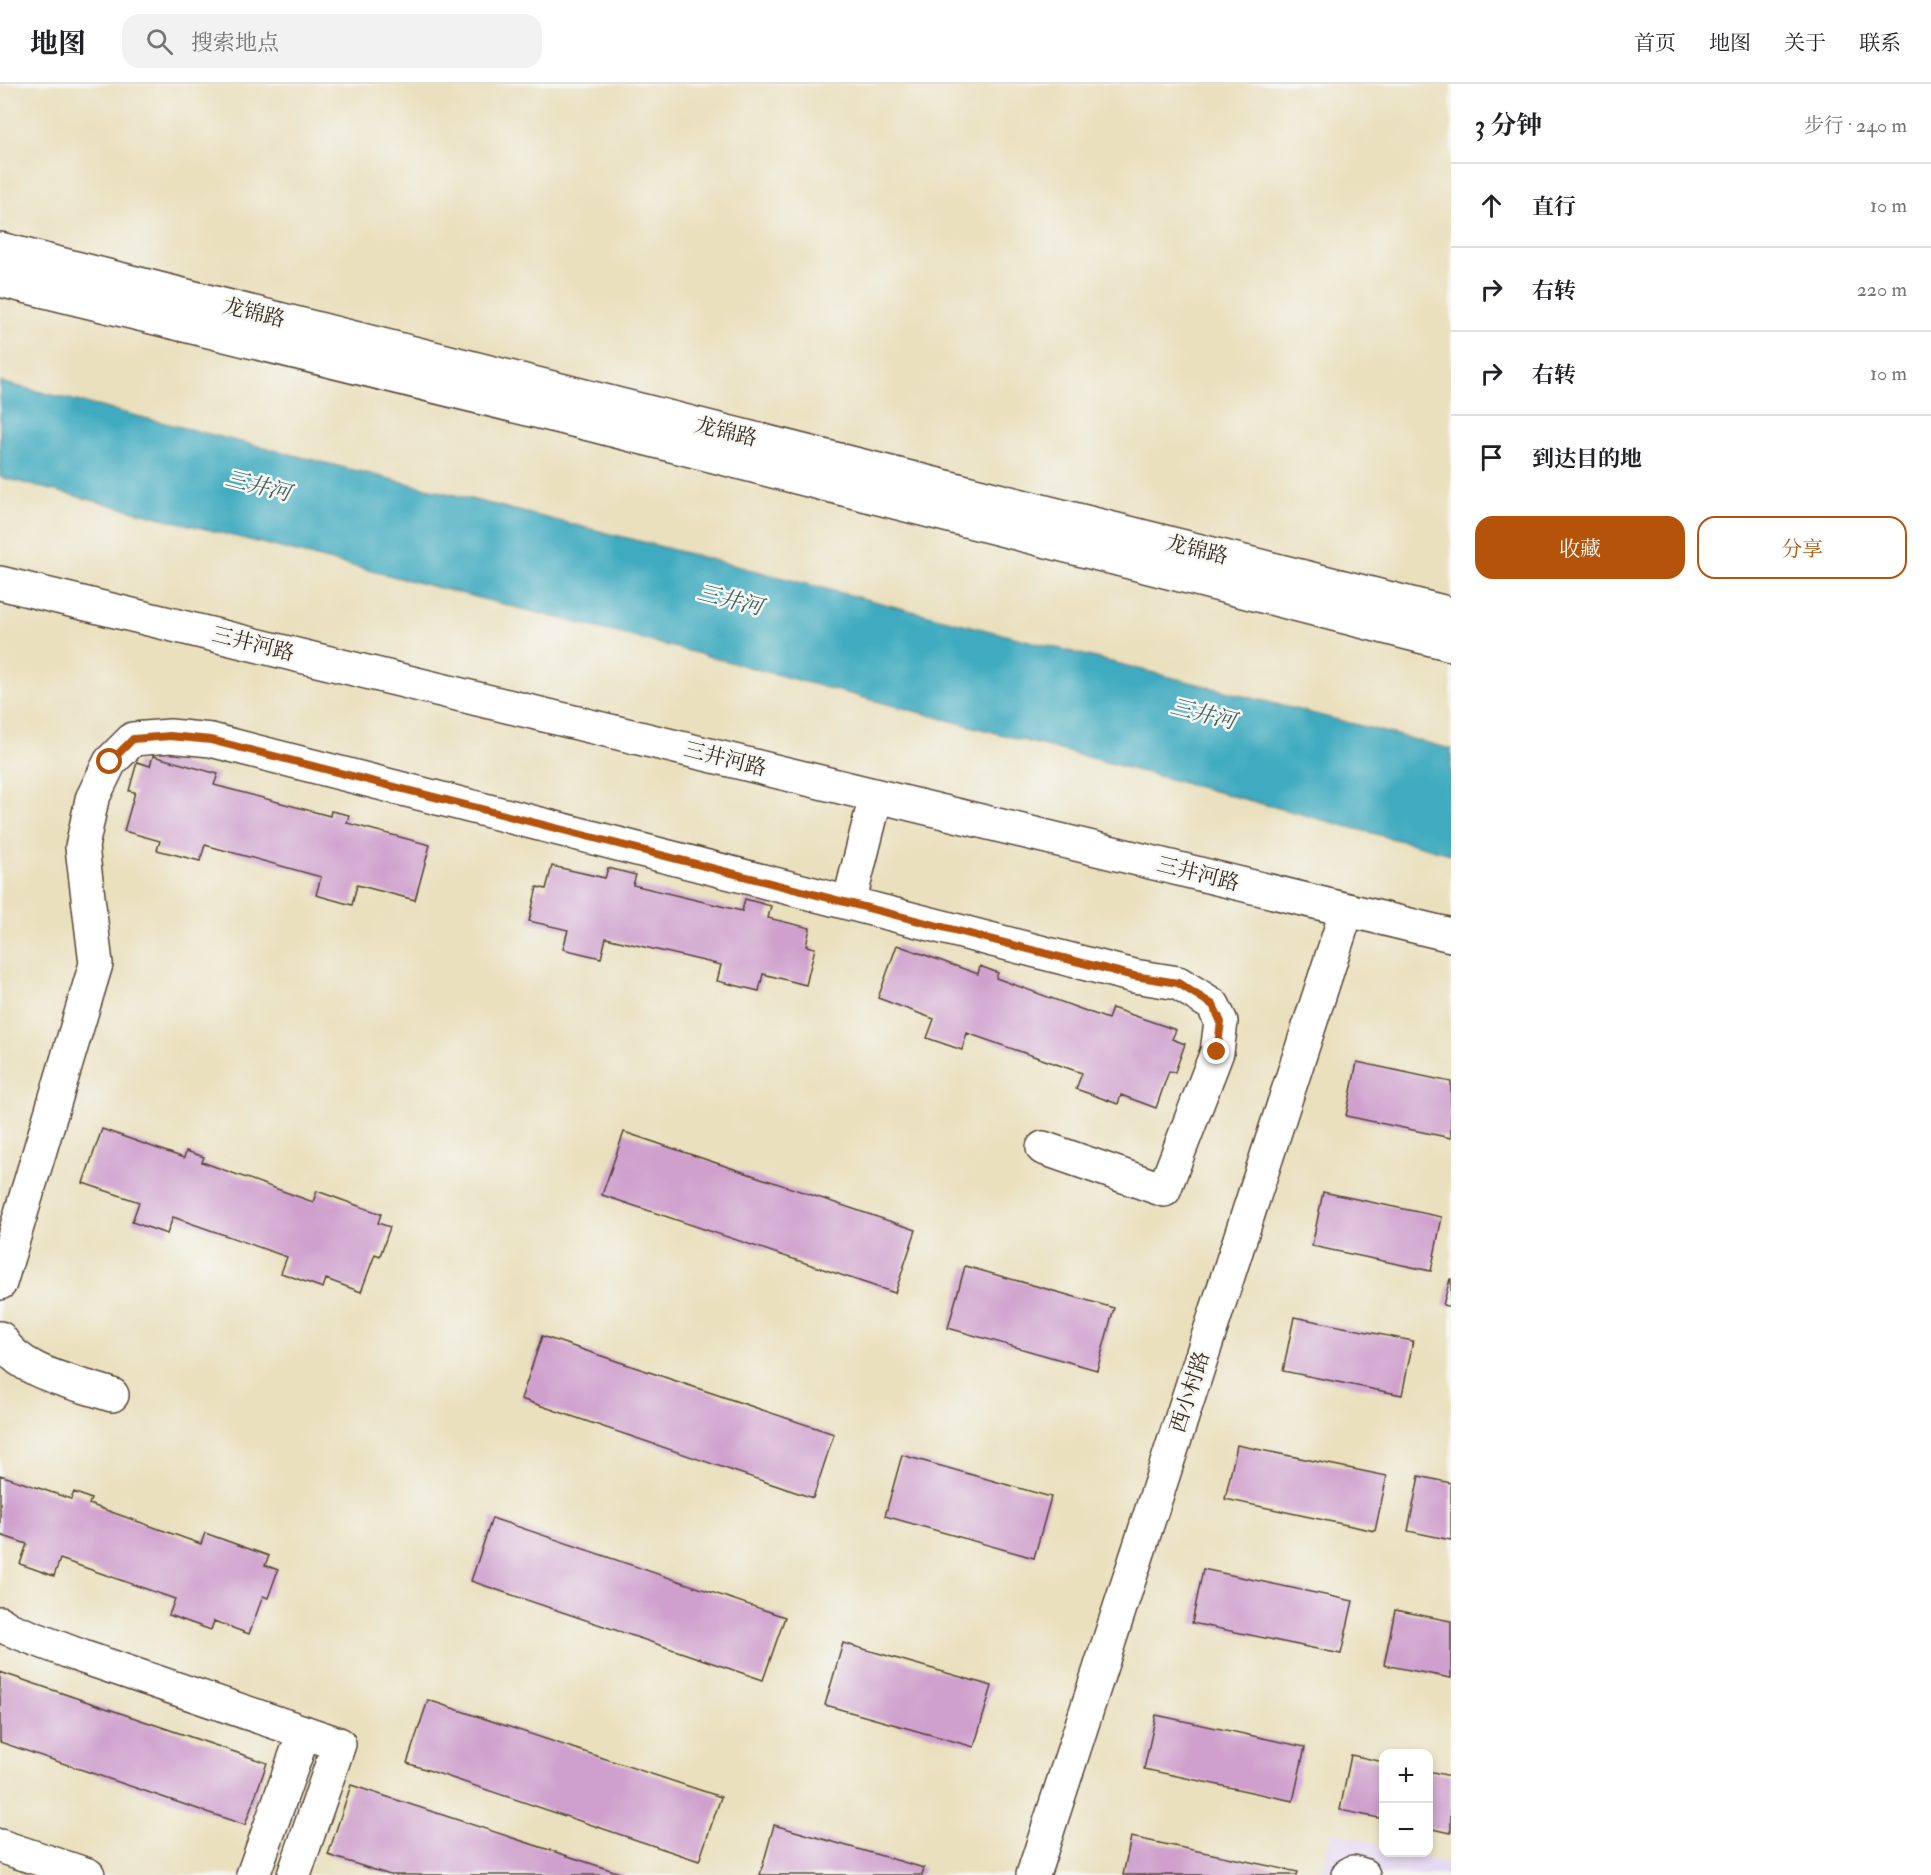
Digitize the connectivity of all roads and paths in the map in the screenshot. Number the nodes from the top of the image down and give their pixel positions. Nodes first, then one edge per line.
1 (0, 249) edge
2 (0, 280) edge
3 (0, 583) edge
4 (1451, 614) edge
5 (1451, 644) edge
6 (876, 796) junction
7 (849, 903) junction
8 (1347, 910) junction
9 (1451, 935) edge
10 (1043, 1148) dead end
11 (0, 1283) edge
12 (0, 1338) edge
13 (112, 1395) dead end
14 (0, 1623) edge
15 (304, 1732) junction
16 (0, 1846) edge
17 (88, 1875) edge
18 (253, 1875) edge
19 (294, 1875) edge
20 (1034, 1875) edge
21 (1348, 1875) edge
22 (1363, 1875) edge

1 - 4 main road, 龙锦路
2 - 5 main road, 龙锦路
3 - 6 main road, 三井河路
6 - 7 main road
6 - 8 main road, 三井河路
7 - 10 main road
7 - 11 main road
8 - 9 main road, 三井河路
8 - 20 main road, 西小村路
12 - 13 main road
14 - 15 main road
15 - 18 main road
15 - 19 main road
16 - 17 main road
21 - 22 main road

